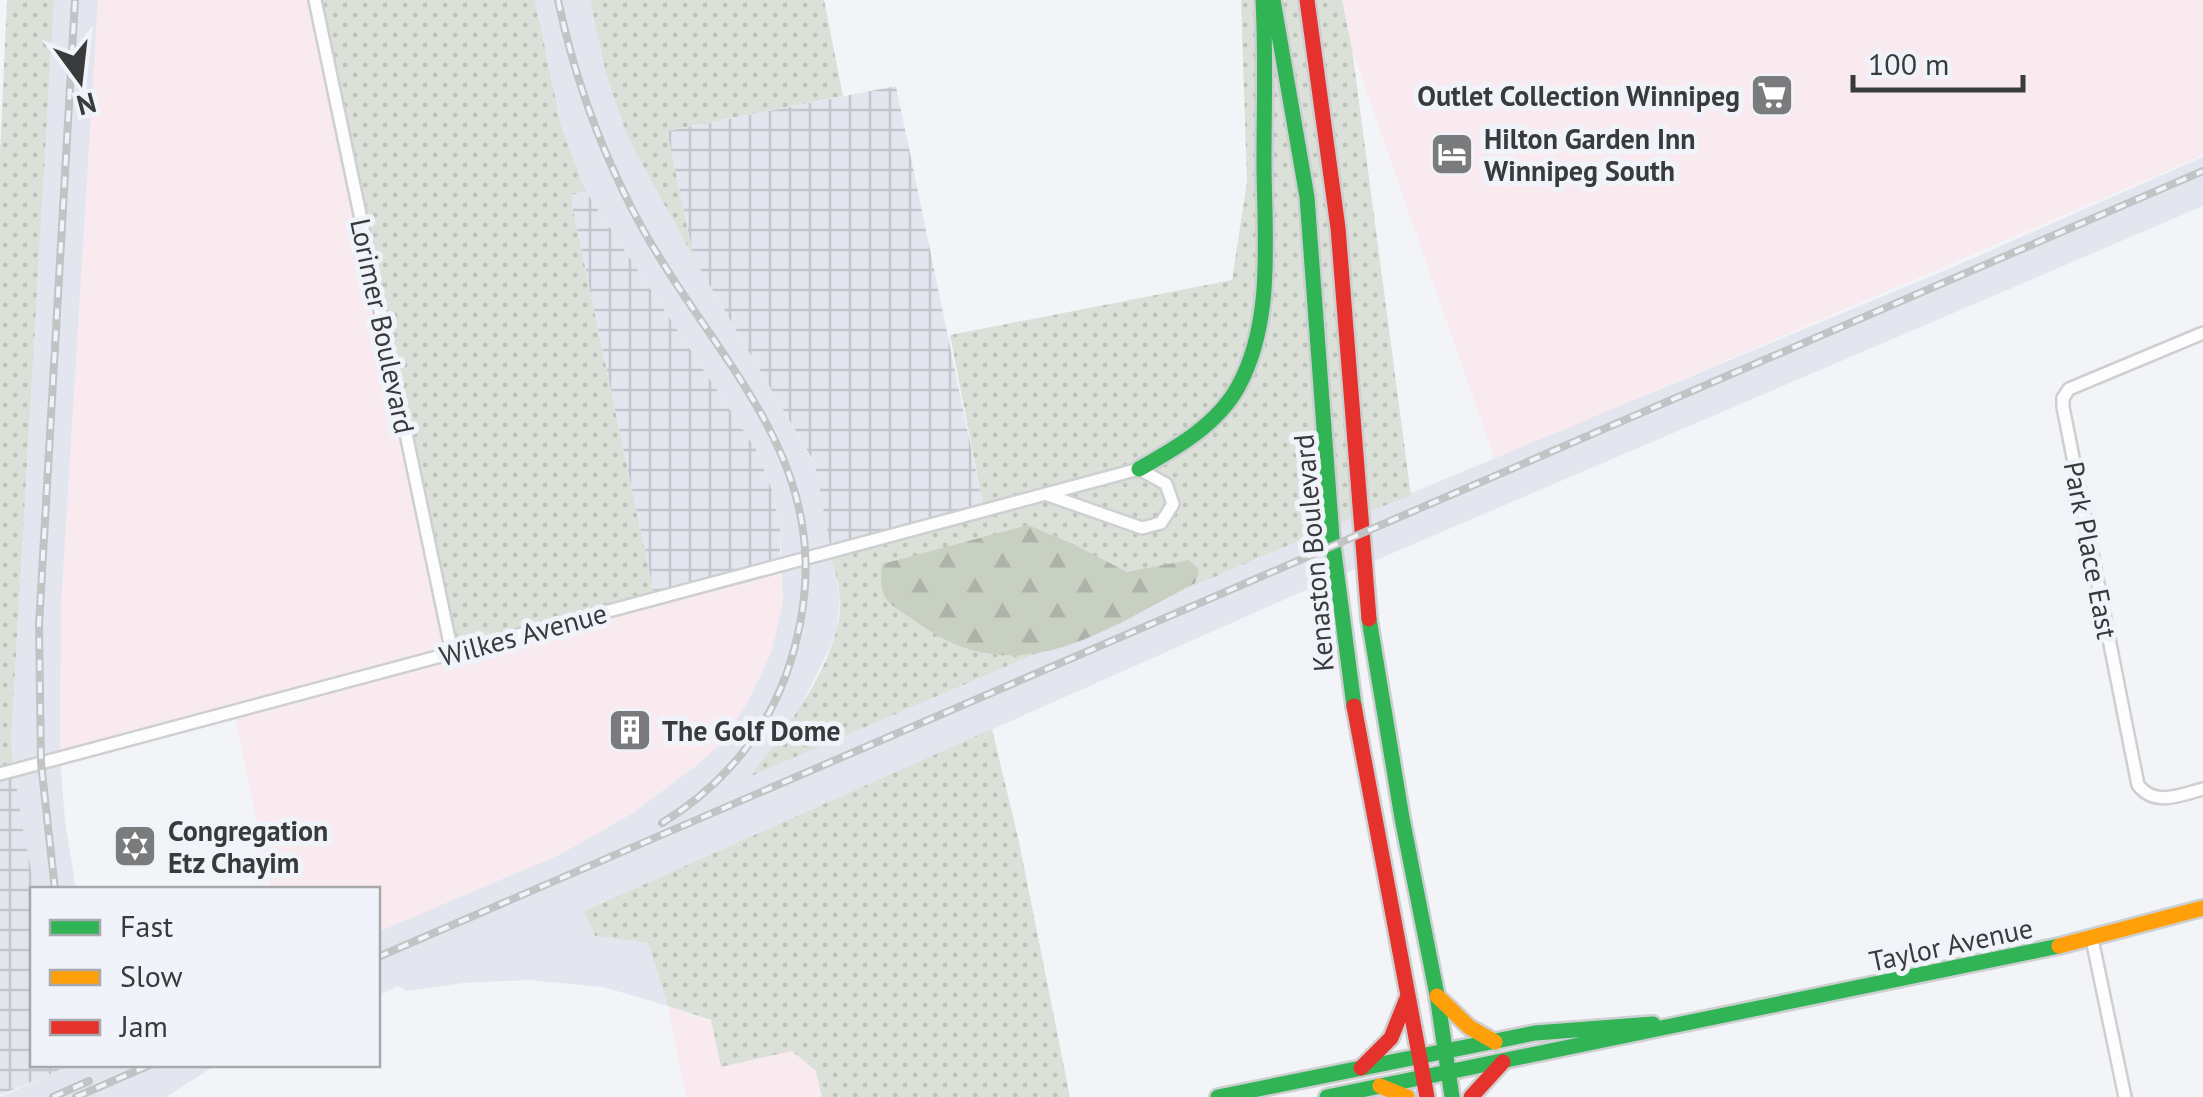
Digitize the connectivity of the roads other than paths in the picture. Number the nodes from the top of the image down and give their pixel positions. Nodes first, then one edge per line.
1 (315, 0) edge
2 (1262, 0) edge
3 (1274, 0) edge
4 (1306, 0) edge
5 (2203, 332) edge
6 (1139, 468) junction
7 (1045, 494) junction
8 (452, 653) junction
9 (0, 774) edge
10 (2203, 789) edge
11 (2203, 908) edge
12 (2092, 939) junction
13 (1437, 996) junction
14 (1408, 997) junction
15 (1707, 1020) junction
16 (1495, 1042) junction
17 (1445, 1051) junction
18 (1420, 1056) junction
19 (1503, 1062) junction
20 (1361, 1068) junction
21 (1449, 1072) junction
22 (1423, 1076) junction
23 (1380, 1086) junction
24 (1218, 1097) edge
25 (1327, 1097) edge
26 (1407, 1097) edge
27 (1427, 1097) edge
28 (1452, 1097) edge
29 (1471, 1097) edge
30 (2125, 1097) edge

1 - 8 street, Lorimer Boulevard
2 - 6 main road
3 - 14 main road, Kenaston Boulevard
4 - 13 main road, Kenaston Boulevard
5 - 10 street, Park Place East
6 - 7 street, Wilkes Avenue
6 - 7 street
7 - 8 street, Wilkes Avenue
8 - 9 street, Wilkes Avenue
11 - 12 main road, Taylor Avenue
12 - 15 main road, Taylor Avenue
12 - 30 street
13 - 16 main road
13 - 17 main road, Kenaston Boulevard
14 - 18 main road, Kenaston Boulevard
14 - 20 main road
15 - 16 main road, Taylor Avenue
15 - 19 main road, Taylor Avenue
16 - 17 main road, Taylor Avenue
17 - 18 main road, Taylor Avenue
17 - 21 main road, Kenaston Boulevard
18 - 20 main road, Taylor Avenue
18 - 22 main road, Kenaston Boulevard
19 - 21 main road, Taylor Avenue
19 - 29 main road
20 - 24 main road, Taylor Avenue
21 - 22 main road, Taylor Avenue
21 - 28 main road, Kenaston Boulevard
22 - 23 main road, Taylor Avenue
22 - 27 main road, Kenaston Boulevard
23 - 25 main road, Taylor Avenue
23 - 26 main road

